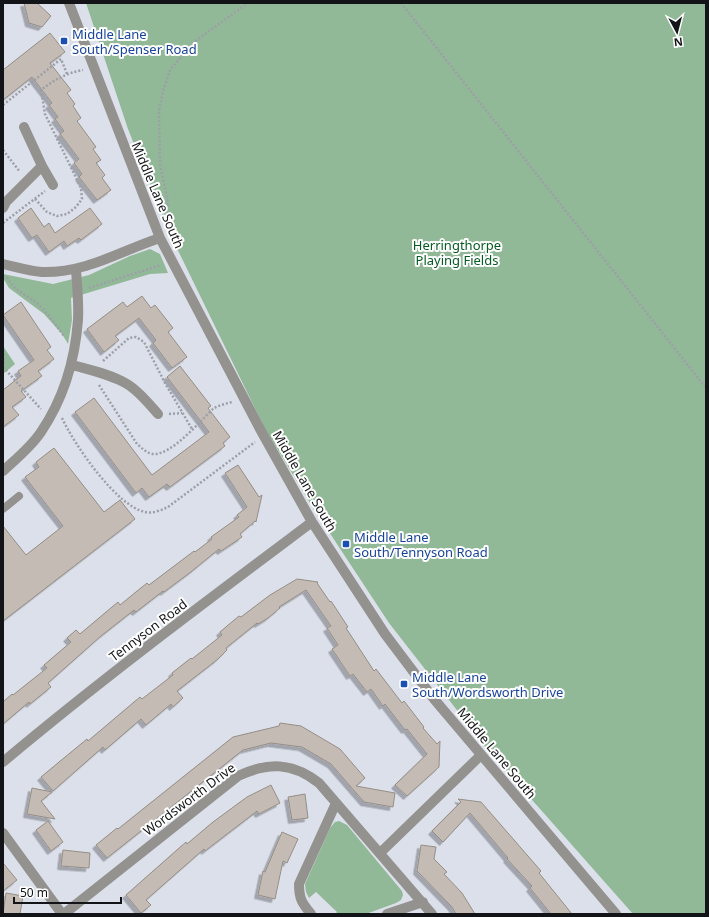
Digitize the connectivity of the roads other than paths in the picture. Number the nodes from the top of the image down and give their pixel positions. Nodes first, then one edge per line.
1 (69, 3) edge
2 (24, 127) dead end
3 (42, 166) junction
4 (53, 185) road end
5 (3, 208) edge
6 (160, 238) junction
7 (4, 264) edge
8 (76, 269) junction
9 (72, 365) junction
10 (158, 414) dead end
11 (3, 471) edge
12 (19, 496) dead end
13 (3, 509) edge
14 (312, 522) junction
15 (481, 755) junction
16 (3, 762) edge
17 (336, 803) junction
18 (3, 833) edge
19 (380, 853) junction
20 (423, 902) junction
21 (63, 914) edge
22 (311, 914) edge
23 (387, 914) edge
24 (432, 914) edge
25 (616, 914) edge

1 - 6 street, Middle Lane South
2 - 3 street
3 - 4 street
3 - 5 street
6 - 8 street
6 - 14 street, Middle Lane South
7 - 8 street
8 - 9 street
9 - 10 street
9 - 11 street
12 - 13 lane
14 - 15 street, Middle Lane South
14 - 16 street, Tennyson Road
15 - 19 street
15 - 25 street, Middle Lane South
17 - 19 street, Wordsworth Drive
17 - 21 street, Wordsworth Drive
17 - 22 street
18 - 21 street
19 - 20 street, Wordsworth Drive
20 - 23 street
20 - 24 street, Wordsworth Drive

